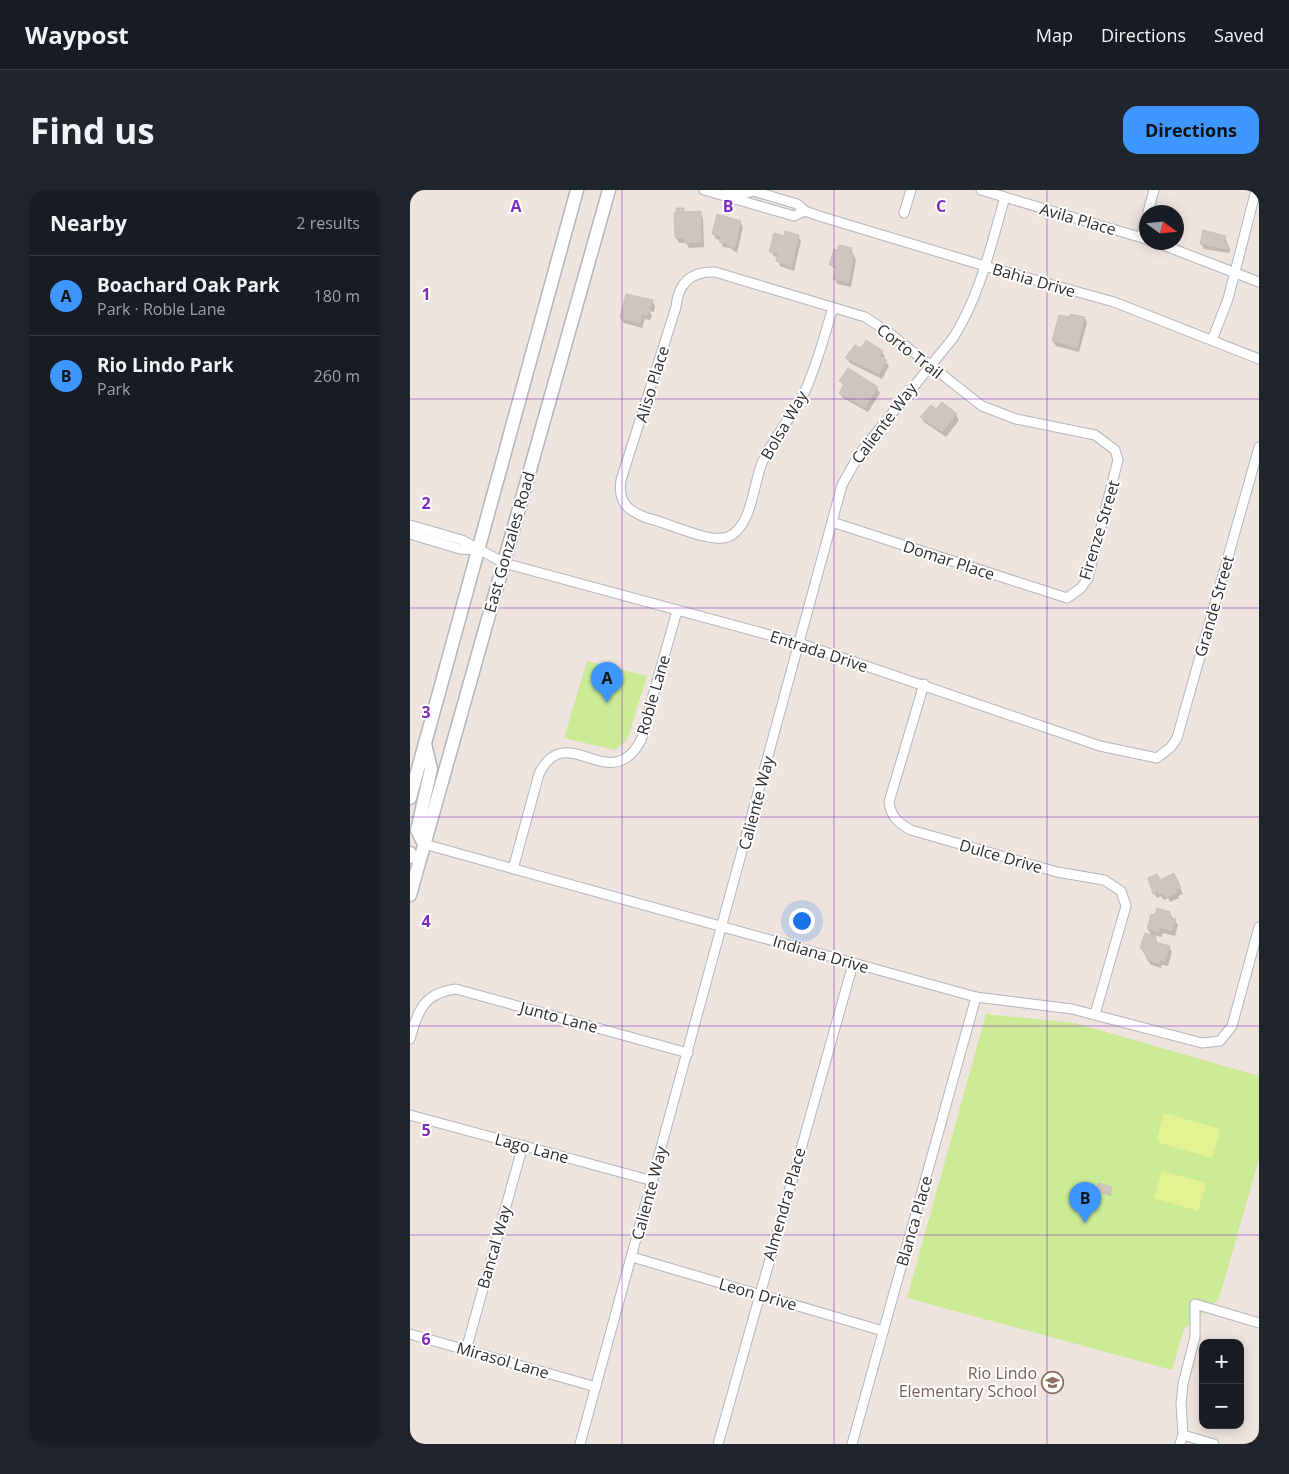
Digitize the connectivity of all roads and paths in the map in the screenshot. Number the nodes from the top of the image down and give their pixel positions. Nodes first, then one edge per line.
1 (577, 190) edge
2 (609, 190) edge
3 (704, 190) edge
4 (727, 190) edge
5 (751, 190) edge
6 (912, 190) edge
7 (980, 190) edge
8 (1154, 190) edge
9 (1256, 190) edge
10 (1005, 197) junction
11 (1150, 205) edge
12 (804, 211) junction
13 (904, 213) dead end
14 (1139, 237) edge
15 (1175, 250) edge
16 (985, 266) junction
17 (1235, 274) junction
18 (691, 276) joint
19 (1259, 282) edge
20 (833, 308) junction
21 (1212, 340) junction
22 (1259, 359) edge
23 (929, 366) junction
24 (1259, 447) edge
25 (1118, 454) joint
26 (832, 522) junction
27 (410, 525) edge
28 (410, 534) edge
29 (729, 536) joint
30 (480, 550) junction
31 (504, 563) junction
32 (1067, 598) joint
33 (677, 611) junction
34 (800, 643) junction
35 (924, 684) junction
36 (425, 744) junction
37 (1157, 758) joint
38 (410, 798) edge
39 (424, 844) junction
40 (410, 852) edge
41 (410, 857) edge
42 (513, 869) junction
43 (410, 895) edge
44 (721, 926) junction
45 (1259, 927) edge
46 (853, 964) junction
47 (976, 997) junction
48 (1095, 1014) junction
49 (410, 1039) edge
50 (688, 1053) junction
51 (410, 1115) edge
52 (523, 1145) junction
53 (653, 1181) junction
54 (632, 1257) junction
55 (759, 1294) junction
56 (1259, 1323) edge
57 (883, 1331) junction
58 (410, 1334) edge
59 (466, 1350) junction
60 (596, 1386) junction
61 (1181, 1440) edge
62 (580, 1444) edge
63 (718, 1444) edge
64 (852, 1444) edge
65 (1214, 1444) edge

1 - 30 main road, East Gonzales Road
2 - 31 main road, East Gonzales Road
3 - 12 street, Bahia Drive
4 - 5 street, Bahia Drive
5 - 12 street, Bahia Drive
6 - 13 street
7 - 10 street, Avila Place
8 - 11 street
9 - 17 street
10 - 14 street, Avila Place
10 - 16 street, Caliente Way
12 - 16 street, Bahia Drive
15 - 17 street
16 - 21 street, Bahia Drive
16 - 23 street, Caliente Way
17 - 19 street
17 - 21 street
18 - 20 street, Corto Trail
18 - 29 street, Aliso Place
20 - 23 street, Corto Trail
20 - 29 street, Bolsa Way
21 - 22 street, Bahia Drive
23 - 25 street, Corto Trail
23 - 26 street, Caliente Way
24 - 37 street, Grande Street
25 - 32 street, Firenze Street
26 - 32 street, Domar Place
26 - 34 street, Caliente Way
27 - 30 street, Entrada Drive
28 - 30 street, Entrada Drive
30 - 31 street, Entrada Drive
30 - 36 main road, East Gonzales Road
31 - 33 street, Entrada Drive
31 - 39 main road, East Gonzales Road
33 - 34 street, Entrada Drive
33 - 42 street, Roble Lane
34 - 35 street, Entrada Drive
34 - 44 street, Caliente Way
35 - 37 street, Entrada Drive
35 - 48 street, Dulce Drive
36 - 38 main road, East Gonzales Road
36 - 39 main road
39 - 42 street, Indiana Drive
39 - 43 main road, East Gonzales Road
40 - 41 main road
42 - 44 street, Indiana Drive
44 - 46 street, Indiana Drive
44 - 50 street, Caliente Way
45 - 48 street, Indiana Drive
46 - 47 street, Indiana Drive
46 - 55 street, Almendra Place
47 - 48 street, Indiana Drive
47 - 57 street, Blanca Place
49 - 50 street, Junto Lane
50 - 53 street, Caliente Way
51 - 52 street, Lago Lane
52 - 53 street, Lago Lane
52 - 59 street, Bancal Way
53 - 54 street, Caliente Way
54 - 55 street, Leon Drive
54 - 60 street, Caliente Way
55 - 57 street, Leon Drive
55 - 63 street, Almendra Place
56 - 61 street
57 - 64 street, Blanca Place
58 - 59 street, Mirasol Lane
59 - 60 street, Mirasol Lane
60 - 62 street, Caliente Way
61 - 65 street

